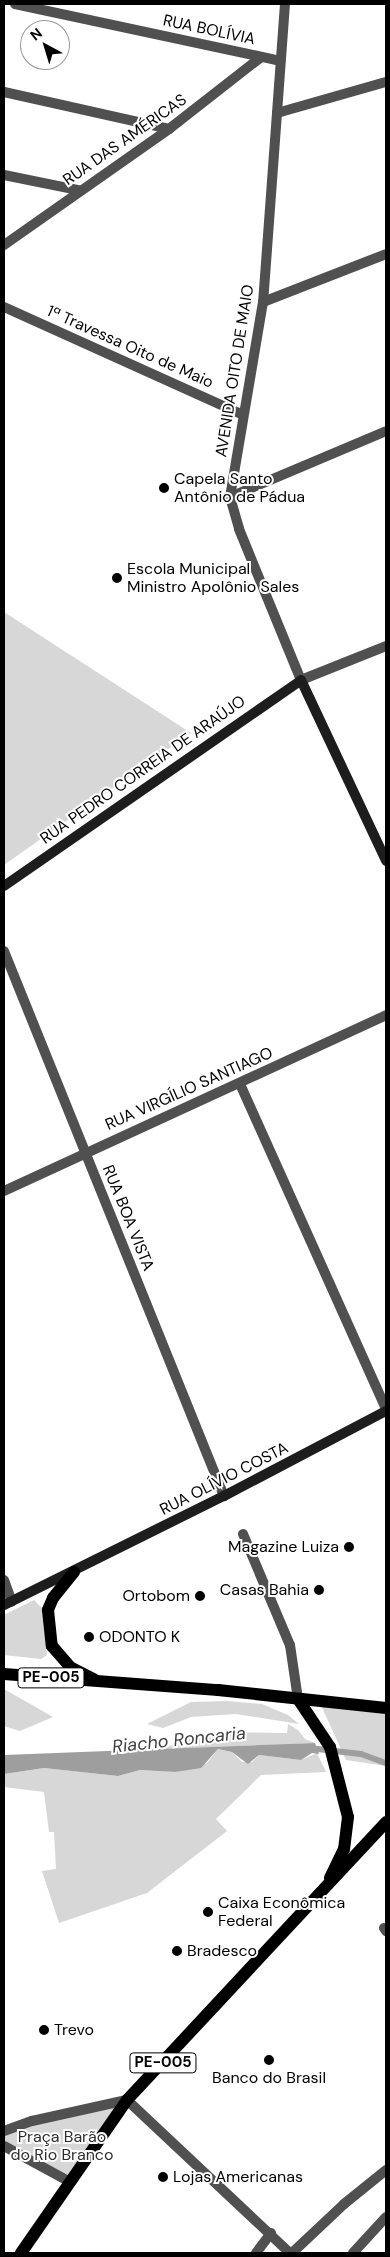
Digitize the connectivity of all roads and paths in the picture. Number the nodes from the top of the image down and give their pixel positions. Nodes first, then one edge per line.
1 (15, 4) edge
2 (285, 4) edge
3 (261, 57) junction
4 (280, 61) junction
5 (386, 82) edge
6 (4, 92) edge
7 (277, 113) junction
8 (169, 129) junction
9 (4, 175) edge
10 (78, 190) junction
11 (4, 245) edge
12 (386, 254) edge
13 (263, 302) junction
14 (4, 307) edge
15 (243, 415) junction
16 (386, 431) edge
17 (230, 497) junction
18 (386, 646) edge
19 (301, 680) junction
20 (386, 861) edge
21 (4, 886) edge
22 (4, 952) edge
23 (386, 1015) edge
24 (240, 1084) junction
25 (85, 1152) junction
26 (4, 1191) edge
27 (386, 1410) edge
28 (224, 1496) junction
29 (243, 1534) dead end
30 (74, 1572) junction
31 (4, 1580) edge
32 (8, 1604) edge
33 (4, 1674) edge
34 (99, 1681) junction
35 (298, 1698) junction
36 (386, 1708) edge
37 (386, 1822) edge
38 (326, 1889) junction
39 (127, 2100) junction
40 (4, 2131) edge
41 (4, 2146) edge
42 (386, 2170) edge
43 (70, 2182) junction
44 (386, 2217) edge
45 (271, 2233) junction
46 (21, 2253) edge
47 (256, 2253) edge
48 (291, 2253) edge
49 (353, 2253) edge

1 - 3 street, RUA BOLÍVIA
2 - 4 street, AVENIDA OITO DE MAIO
3 - 4 street, RUA BOLÍVIA
3 - 8 street, RUA DAS AMÉRICAS
4 - 7 street, AVENIDA OITO DE MAIO
5 - 7 street
6 - 8 street
7 - 13 street, AVENIDA OITO DE MAIO
8 - 10 street, RUA DAS AMÉRICAS
9 - 10 street
10 - 11 street, RUA DAS AMÉRICAS
12 - 13 street
13 - 15 street, AVENIDA OITO DE MAIO
14 - 15 street, 1ª Travessa Oito de Maio
15 - 17 street, AVENIDA OITO DE MAIO
16 - 17 street
17 - 19 street, AVENIDA OITO DE MAIO
18 - 19 street
19 - 20 street, AVENIDA OITO DE MAIO
19 - 21 street, RUA PEDRO CORREIA DE ARAÚJO
22 - 25 street, RUA BOA VISTA
23 - 24 street, RUA VIRGÍLIO SANTIAGO
24 - 25 street, RUA VIRGÍLIO SANTIAGO
24 - 27 street
25 - 26 street, RUA VIRGÍLIO SANTIAGO
25 - 28 street, RUA BOA VISTA
27 - 28 street, RUA OLÍVIO COSTA
28 - 30 street, RUA OLÍVIO COSTA
29 - 35 street
30 - 32 street, RUA OLÍVIO COSTA
30 - 34 main road
31 - 32 street
33 - 34 main road, PE-005
34 - 35 main road, PE-005
35 - 36 main road, PE-005
35 - 38 main road
37 - 38 main road, PE-005
38 - 39 main road, PE-005
39 - 40 street
39 - 43 main road, PE-005
39 - 45 street
41 - 43 street
42 - 48 street
43 - 46 main road, PE-005
44 - 49 street
45 - 47 street
45 - 48 street

